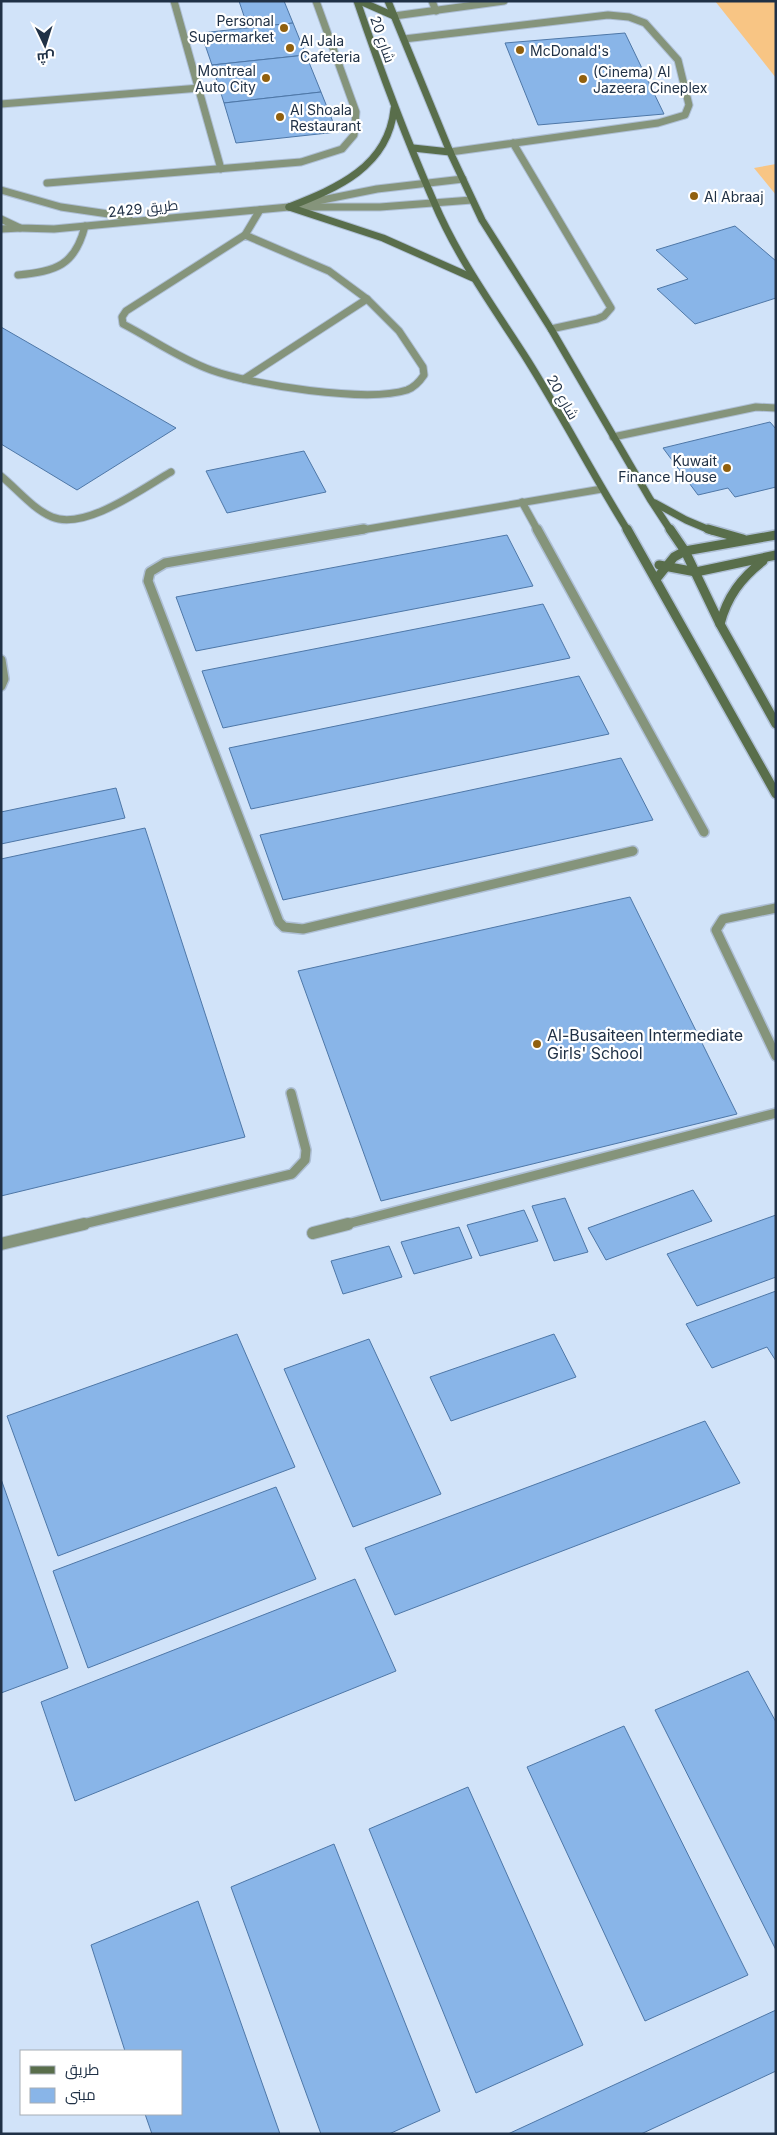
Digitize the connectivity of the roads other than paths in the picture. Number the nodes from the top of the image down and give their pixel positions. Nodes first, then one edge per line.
1 (174, 1) edge
2 (316, 1) edge
3 (359, 1) edge
4 (388, 1) edge
5 (432, 1) edge
6 (504, 1) edge
7 (436, 11) junction
8 (394, 16) junction
9 (404, 39) junction
10 (200, 88) junction
11 (1, 104) edge
12 (394, 109) junction
13 (514, 143) junction
14 (413, 148) junction
15 (450, 152) junction
16 (220, 168) junction
17 (463, 179) junction
18 (46, 183) dead end
19 (427, 183) junction
20 (1, 190) edge
21 (472, 200) junction
22 (434, 203) junction
23 (289, 207) junction
24 (260, 210) junction
25 (1, 219) edge
26 (155, 219) junction
27 (85, 226) junction
28 (20, 228) junction
29 (1, 230) edge
30 (246, 236) junction
31 (18, 275) dead end
32 (473, 278) junction
33 (368, 299) junction
34 (551, 329) junction
35 (244, 379) junction
36 (776, 408) edge
37 (613, 437) junction
38 (171, 472) dead end
39 (1, 476) edge
40 (602, 489) junction
41 (650, 500) junction
42 (522, 502) junction
43 (776, 535) edge
44 (748, 540) junction
45 (684, 551) junction
46 (776, 555) edge
47 (766, 559) junction
48 (647, 560) junction
49 (665, 568) junction
50 (696, 572) junction
51 (656, 578) junction
52 (720, 624) junction
53 (1, 660) edge
54 (1, 686) edge
55 (776, 724) edge
56 (776, 794) edge
57 (704, 832) dead end
58 (633, 851) dead end
59 (776, 908) edge
60 (776, 1056) edge
61 (291, 1093) dead end
62 (776, 1113) edge
63 (313, 1232) dead end
64 (1, 1244) edge

1 - 10 street
2 - 16 street, طريق 2429
3 - 8 main road
3 - 12 main road, شارع 20
4 - 8 main road, شارع 20
5 - 7 street
6 - 7 street
7 - 8 street
8 - 9 main road, شارع 20
9 - 13 street
9 - 15 main road, شارع 20
10 - 11 street
10 - 16 street
12 - 14 main road, شارع 20
12 - 23 main road
13 - 15 street
13 - 34 street
14 - 15 main road
14 - 19 main road, شارع 20
15 - 17 main road, شارع 20
16 - 18 street, طريق 2429
17 - 19 street, طريق 2429
17 - 21 main road, شارع 20
19 - 22 main road, شارع 20
19 - 23 street, طريق 2429
20 - 26 street
21 - 22 street, طريق 2429
21 - 34 main road, شارع 20
22 - 23 street, طريق 2429
22 - 32 main road, شارع 20
23 - 24 street, طريق 2429
23 - 32 main road
24 - 26 street, طريق 2429
24 - 30 street
25 - 28 street, طريق 2429
26 - 27 street, طريق 2429
27 - 28 street, طريق 2429
27 - 31 street
28 - 29 street
30 - 33 street
30 - 35 street
32 - 40 main road, شارع 20
33 - 35 street
33 - 35 street
34 - 37 main road, شارع 20
36 - 37 street
37 - 41 main road, شارع 20
38 - 39 street
40 - 42 street
40 - 48 main road, شارع 20
41 - 44 main road
41 - 45 main road, شارع 20
42 - 57 street
42 - 58 street
43 - 44 main road
44 - 45 main road
45 - 49 main road
45 - 50 main road, شارع 20
46 - 47 main road
47 - 50 main road
47 - 52 main road
48 - 49 main road
48 - 51 main road, شارع 20
49 - 50 main road
49 - 51 main road
50 - 52 main road, شارع 20
51 - 56 main road, شارع 20
52 - 55 main road, شارع 20
53 - 54 street
59 - 60 street
61 - 64 street
62 - 63 street

